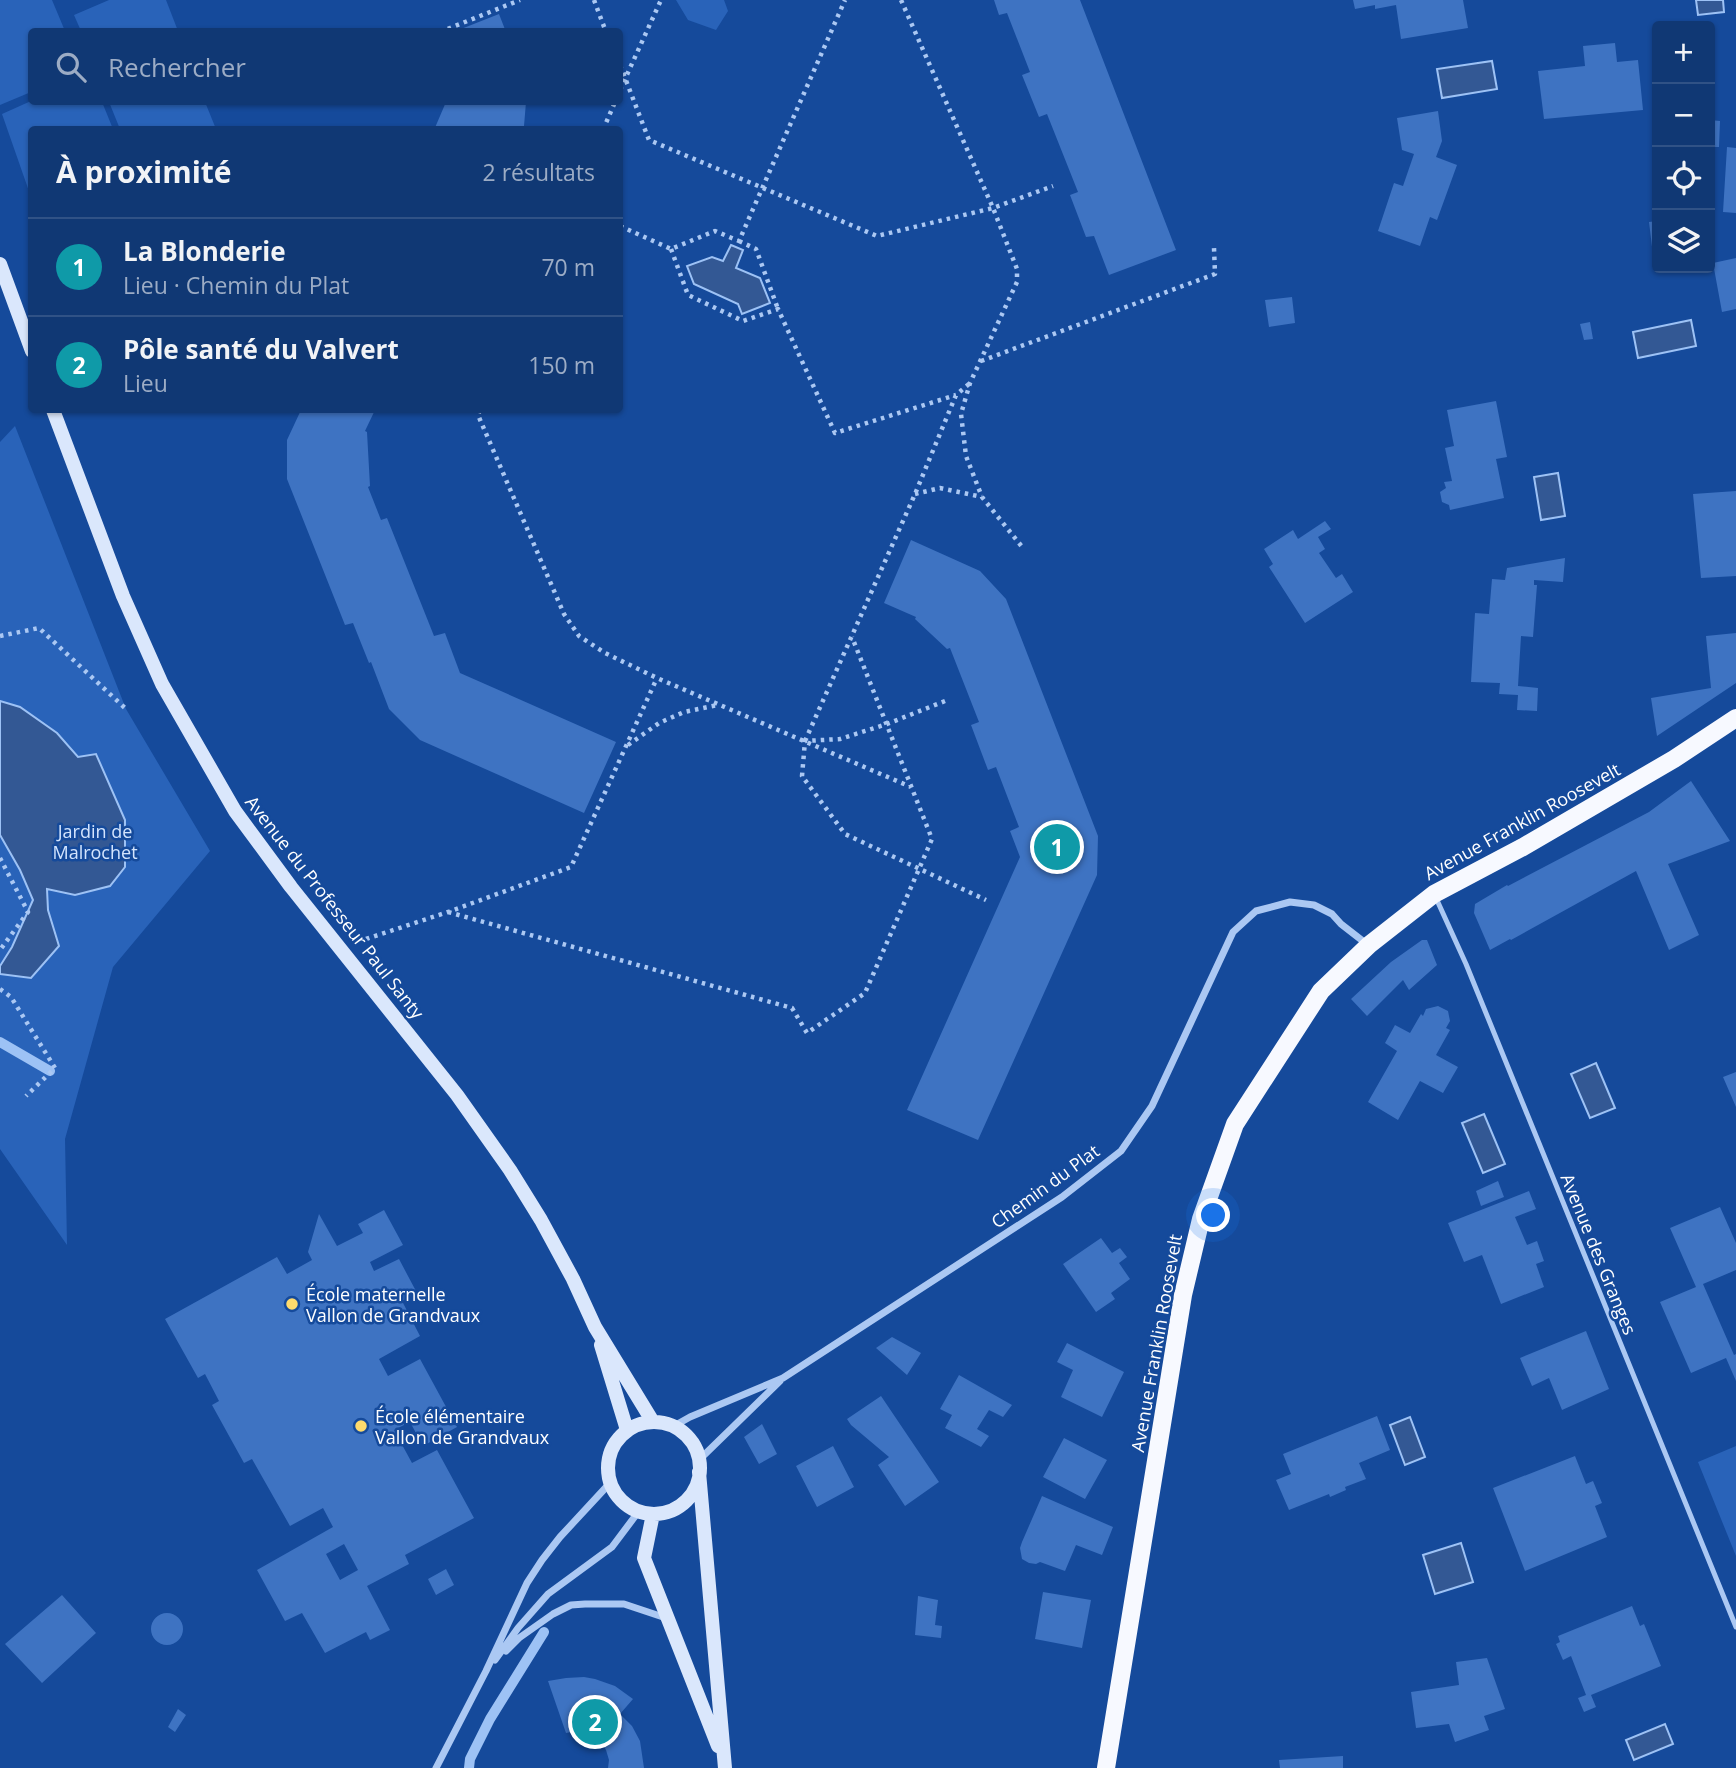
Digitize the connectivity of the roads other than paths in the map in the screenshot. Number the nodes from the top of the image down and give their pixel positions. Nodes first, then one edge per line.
1 (0, 264) edge
2 (28, 340) edge
3 (54, 413) edge
4 (1736, 718) edge
5 (1434, 894) junction
6 (1369, 945) junction
7 (596, 1327) junction
8 (783, 1378) junction
9 (653, 1422) junction
10 (674, 1426) junction
11 (626, 1430) junction
12 (699, 1466) junction
13 (610, 1483) junction
14 (646, 1513) junction
15 (668, 1619) junction
16 (1736, 1627) edge
17 (486, 1671) junction
18 (724, 1764) edge
19 (436, 1768) edge
20 (1107, 1768) edge

1 - 2 main road
3 - 7 main road, Avenue du Professeur Paul Santy
4 - 5 main road, Avenue Franklin Roosevelt
5 - 6 main road, Avenue Franklin Roosevelt
5 - 16 lane, Avenue des Granges
6 - 8 street, Chemin du Plat
6 - 20 main road, Avenue Franklin Roosevelt
7 - 9 main road, Avenue du Professeur Paul Santy
7 - 11 main road, Avenue du Professeur Paul Santy
8 - 10 street, Chemin du Plat
8 - 12 street
9 - 10 main road
9 - 11 main road
10 - 12 main road
11 - 13 main road
12 - 14 main road
12 - 18 main road
13 - 14 main road
13 - 17 street
14 - 15 main road
14 - 17 street
15 - 17 street
15 - 18 main road
17 - 19 street

